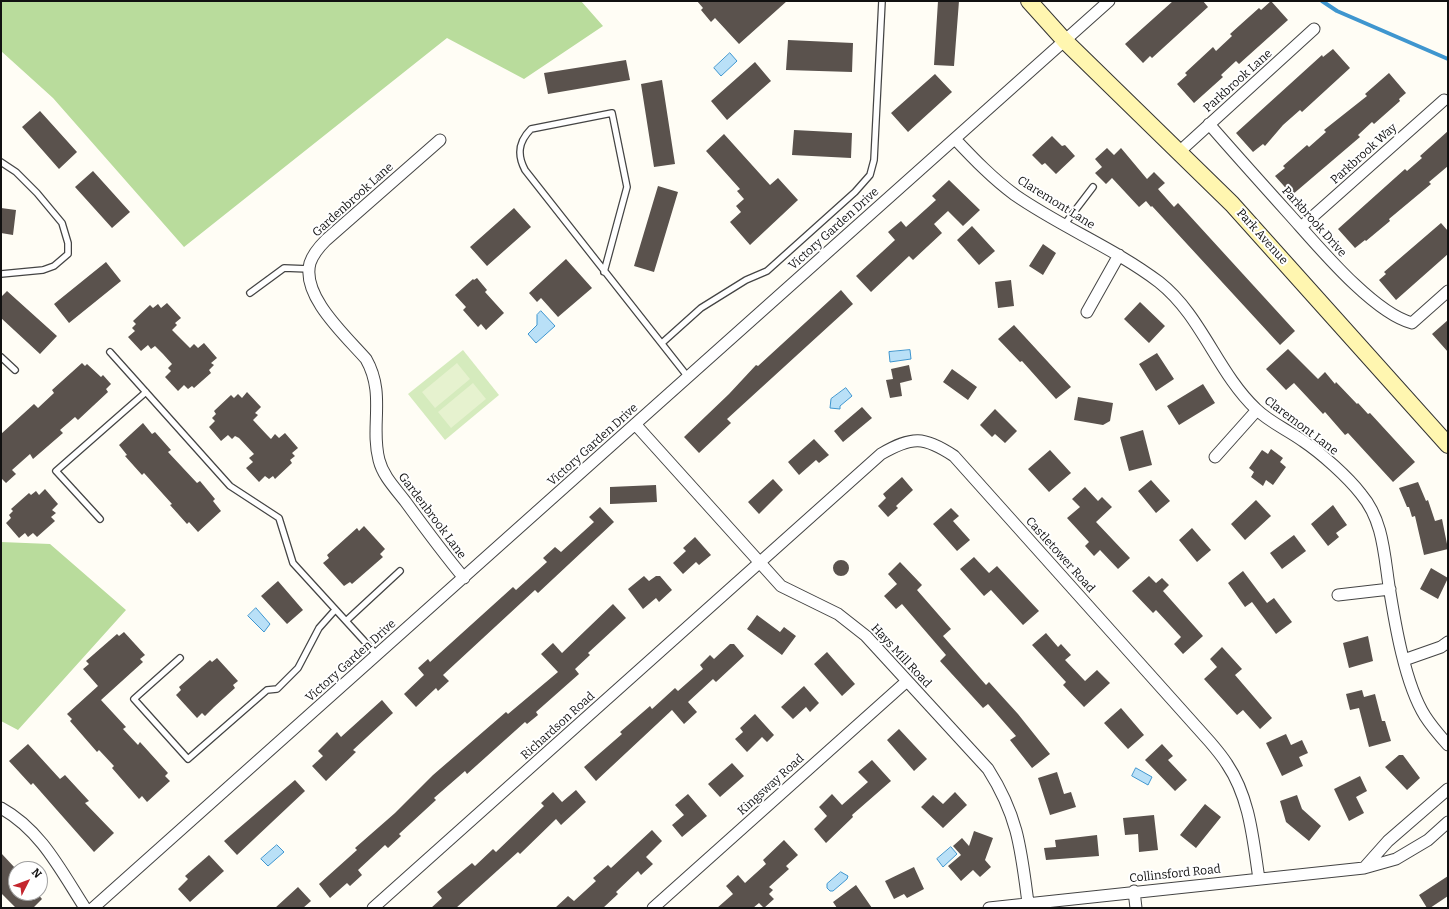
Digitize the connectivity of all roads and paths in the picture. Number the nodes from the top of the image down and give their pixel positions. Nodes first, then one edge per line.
1 (882, 1) edge
2 (1029, 1) edge
3 (1109, 1) edge
4 (1314, 29) dead end
5 (1065, 41) junction
6 (1444, 100) dead end
7 (1209, 124) junction
8 (955, 139) junction
9 (440, 140) dead end
10 (1179, 152) junction
11 (1, 162) edge
12 (1093, 187) dead end
13 (1064, 225) junction
14 (1301, 227) junction
15 (1119, 255) junction
16 (309, 270) junction
17 (604, 272) junction
18 (1, 274) edge
19 (1448, 291) edge
20 (250, 293) dead end
21 (1087, 312) dead end
22 (662, 343) junction
23 (110, 352) dead end
24 (1, 357) edge
25 (15, 370) dead end
26 (688, 377) junction
27 (146, 392) junction
28 (1257, 410) junction
29 (635, 424) junction
30 (1448, 445) edge
31 (1215, 457) dead end
32 (100, 519) dead end
33 (759, 562) junction
34 (400, 571) dead end
35 (464, 578) junction
36 (1390, 589) junction
37 (1338, 595) dead end
38 (335, 610) junction
39 (346, 621) junction
40 (1448, 642) edge
41 (377, 655) junction
42 (180, 658) dead end
43 (1404, 660) junction
44 (907, 681) junction
45 (1448, 745) edge
46 (1448, 789) edge
47 (1, 808) edge
48 (1448, 822) edge
49 (1364, 868) junction
50 (1258, 879) junction
51 (1134, 892) junction
52 (1028, 903) junction
53 (85, 908) edge
54 (94, 908) edge
55 (373, 908) edge
56 (653, 908) edge
57 (989, 908) edge
58 (1136, 908) edge

1 - 22 lane
2 - 5 main road, Park Avenue
3 - 5 street, Victory Garden Drive
4 - 7 street, Parkbrook Lane
5 - 8 street, Victory Garden Drive
5 - 10 main road, Park Avenue
6 - 14 street, Parkbrook Way
7 - 10 street, Parkbrook Lane
7 - 14 street, Parkbrook Drive
8 - 13 street, Claremont Lane
8 - 26 street, Victory Garden Drive
9 - 16 street, Gardenbrook Lane
10 - 30 main road, Park Avenue
11 - 18 lane
12 - 13 lane
13 - 15 street, Claremont Lane
14 - 19 street, Parkbrook Drive
15 - 21 street
15 - 28 street, Claremont Lane
16 - 20 lane
16 - 35 street, Gardenbrook Lane
17 - 17 lane
17 - 22 lane
22 - 26 lane
23 - 27 lane
24 - 25 lane
26 - 29 street, Victory Garden Drive
27 - 32 lane
27 - 38 lane
28 - 31 street
28 - 36 street, Claremont Lane
29 - 33 street, Hays Mill Road
29 - 35 street, Victory Garden Drive
33 - 44 street, Hays Mill Road
33 - 50 street, Castletower Road
33 - 55 street, Richardson Road
34 - 39 lane
35 - 41 street, Victory Garden Drive
36 - 37 street
36 - 43 street, Claremont Lane
38 - 39 lane
38 - 42 lane
39 - 41 lane
40 - 43 street
41 - 54 street, Victory Garden Drive
43 - 45 street, Claremont Lane
44 - 52 street, Hays Mill Road
44 - 56 street, Kingsway Road
46 - 49 street
47 - 53 street
48 - 49 street, Collinsford Road
49 - 50 street, Collinsford Road
50 - 51 street, Collinsford Road
51 - 52 street, Collinsford Road
51 - 58 street
52 - 57 street, Collinsford Road

